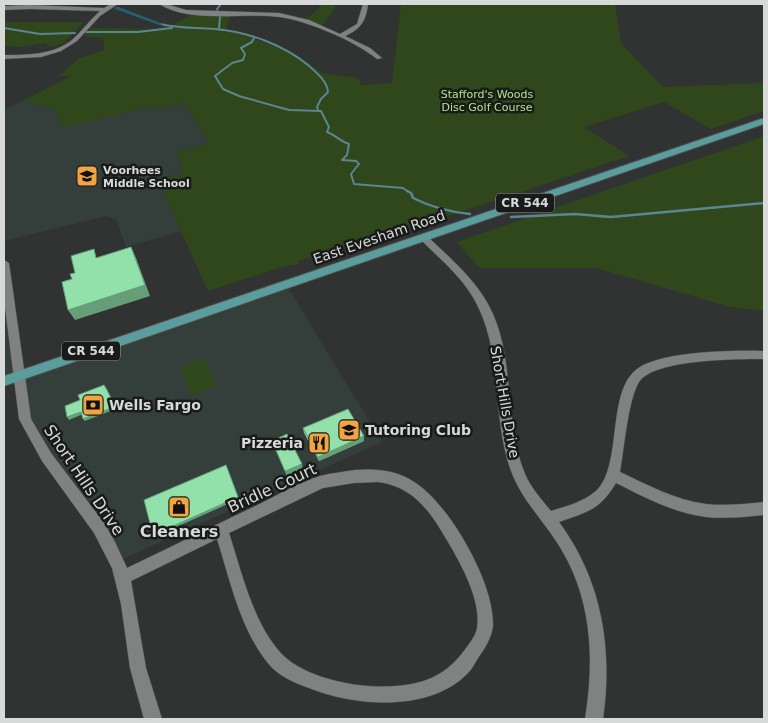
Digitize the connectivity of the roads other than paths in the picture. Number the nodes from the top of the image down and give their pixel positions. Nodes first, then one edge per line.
1 (115, 4) edge
2 (162, 4) edge
3 (366, 4) edge
4 (18, 5) edge
5 (4, 8) edge
6 (104, 10) junction
7 (340, 36) junction
8 (4, 58) edge
9 (379, 58) dead end
10 (764, 121) edge
11 (424, 238) junction
12 (4, 263) edge
13 (764, 354) edge
14 (18, 376) junction
15 (4, 380) edge
16 (613, 475) junction
17 (764, 509) edge
18 (548, 519) junction
19 (221, 530) junction
20 (121, 578) junction
21 (153, 719) edge
22 (594, 719) edge

1 - 6 street
2 - 7 street
3 - 7 street
4 - 5 street
4 - 6 street
6 - 8 street
7 - 9 street
10 - 11 main road, East Evesham Road / CR 544
11 - 14 main road, East Evesham Road / CR 544
11 - 18 street, Short Hills Drive
12 - 14 street, Short Hills Drive
13 - 16 street
14 - 15 main road, East Evesham Road / CR 544
14 - 20 street, Short Hills Drive
16 - 17 street
16 - 18 street
18 - 22 street, Short Hills Drive
19 - 19 street, Bridle Court
19 - 20 street, Bridle Court
20 - 21 street, Short Hills Drive

